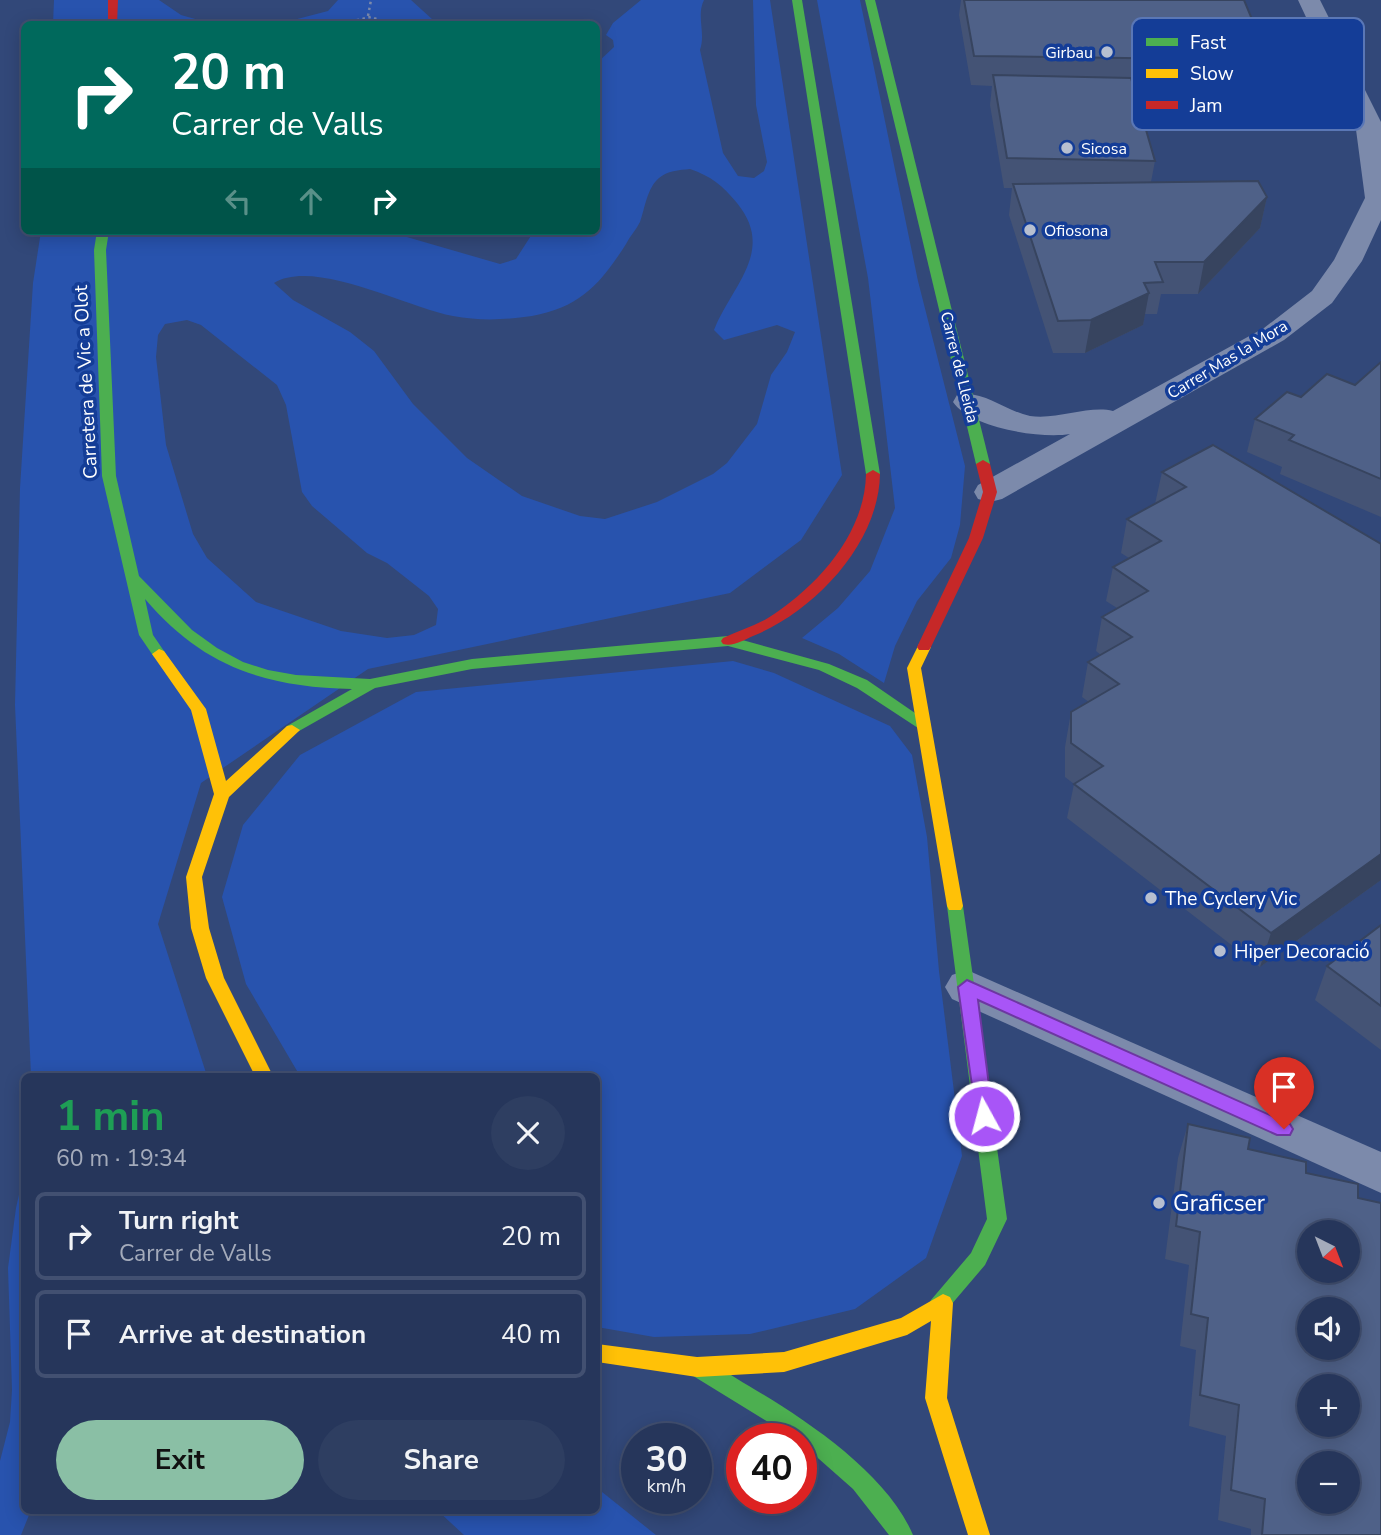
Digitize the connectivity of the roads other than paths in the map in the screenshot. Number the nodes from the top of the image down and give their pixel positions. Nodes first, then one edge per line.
1 (113, 0) edge
2 (797, 0) edge
3 (870, 0) edge
4 (1309, 0) edge
5 (1318, 18) edge
6 (113, 21) edge
7 (1364, 114) edge
8 (102, 235) edge
9 (968, 402) junction
10 (1137, 411) junction
11 (990, 492) junction
12 (129, 572) junction
13 (729, 642) junction
14 (371, 684) junction
15 (923, 723) junction
16 (222, 794) junction
17 (967, 987) junction
18 (262, 1073) edge
19 (1381, 1173) edge
20 (943, 1303) junction
21 (600, 1353) edge
22 (697, 1367) junction
23 (902, 1535) edge
24 (979, 1535) edge

1 - 6 street
2 - 13 street
3 - 9 street, Carrer de Lleida
4 - 5 street, Carrer Mas la Mora
7 - 10 street, Carrer Mas la Mora
8 - 12 street, Carretera de Vic a Olot
9 - 10 street, Carrer Mas la Mora
9 - 11 street, Carrer de Lleida
10 - 11 street, Carrer Mas la Mora
11 - 15 street
12 - 14 street, Carretera de Vic a Olot
12 - 16 street, Carretera de Vic a Olot
13 - 14 street
13 - 15 street
14 - 16 street
15 - 17 street
16 - 18 street
17 - 19 street
17 - 20 street
20 - 22 street
20 - 24 street
21 - 22 street
22 - 23 street

